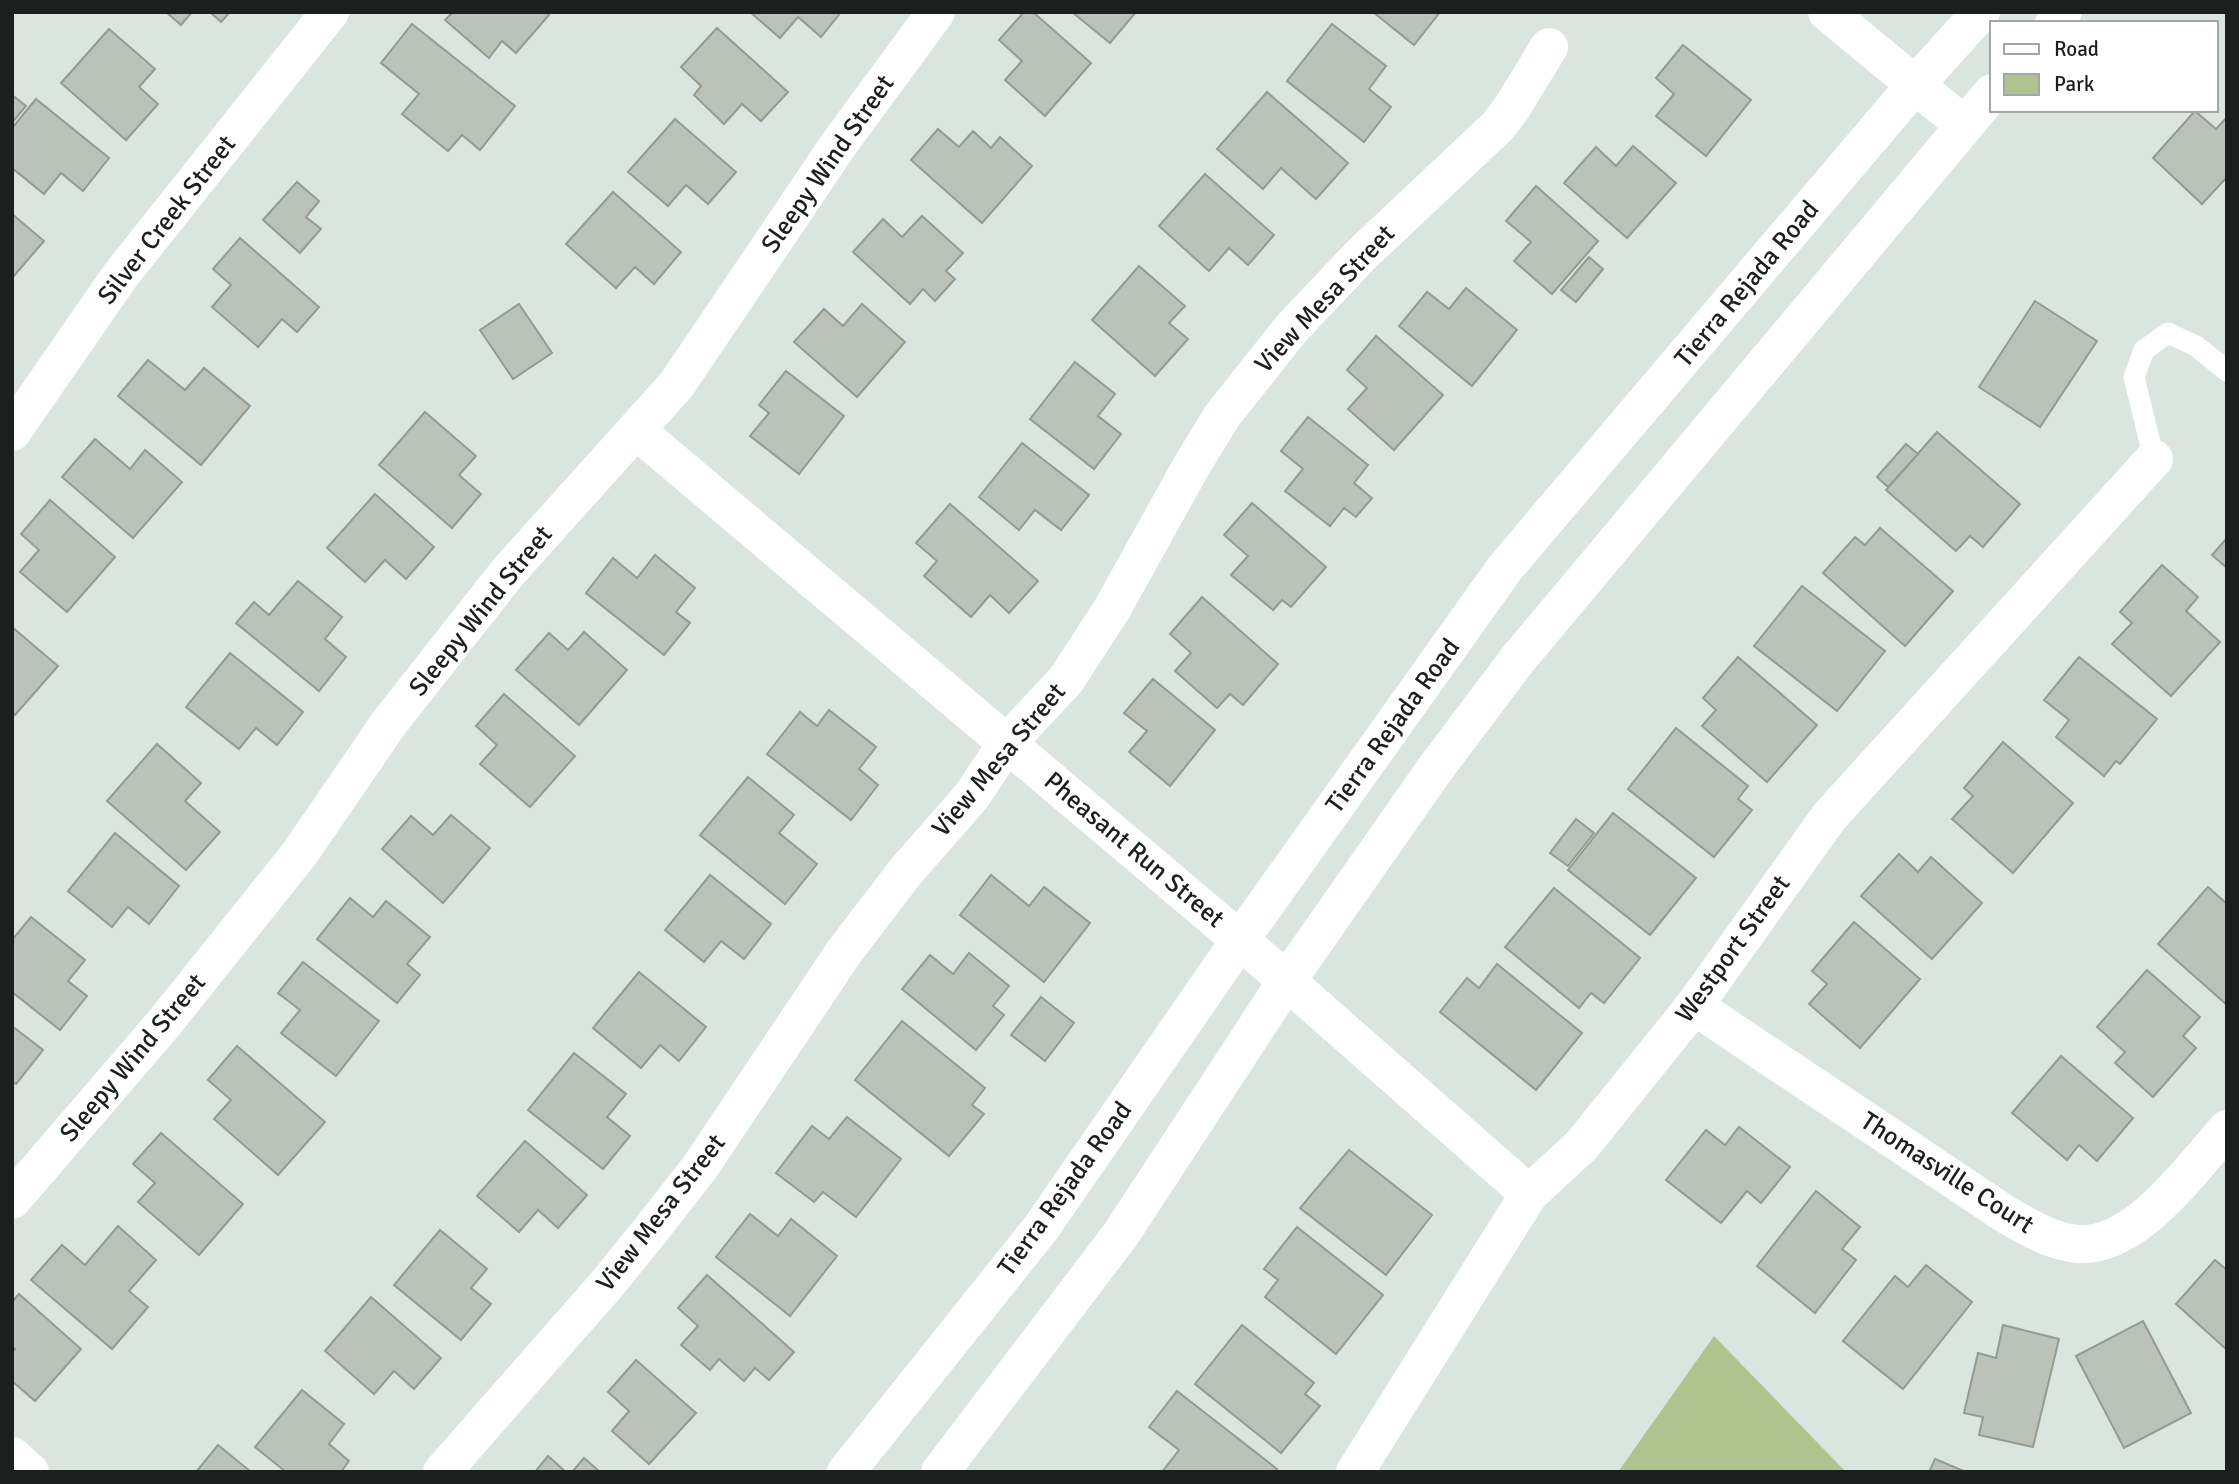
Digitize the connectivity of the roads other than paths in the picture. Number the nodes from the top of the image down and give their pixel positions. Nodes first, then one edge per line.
1 (330, 12) edge
2 (936, 12) edge
3 (1827, 12) edge
4 (1981, 12) edge
5 (1549, 47) dead end
6 (1914, 86) junction
7 (1990, 95) edge
8 (1964, 125) junction
9 (2227, 371) edge
10 (637, 431) junction
11 (12, 432) edge
12 (2154, 458) joint
13 (1007, 743) junction
14 (1240, 940) junction
15 (1286, 982) junction
16 (1693, 1006) junction
17 (2227, 1129) edge
18 (1529, 1195) junction
19 (12, 1200) edge
20 (12, 1456) edge
21 (30, 1472) edge
22 (442, 1472) edge
23 (846, 1472) edge
24 (940, 1472) edge
25 (1355, 1472) edge

1 - 11 street, Silver Creek Street
2 - 10 street, Sleepy Wind Street
3 - 6 street
4 - 6 street, Tierra Rejada Road
5 - 13 street, View Mesa Street
6 - 8 street
6 - 14 street, Tierra Rejada Road
7 - 8 street
8 - 15 street
9 - 12 lane
10 - 13 street, Pheasant Run Street
10 - 19 street, Sleepy Wind Street
12 - 16 street, Westport Street
13 - 14 street, Pheasant Run Street
13 - 22 street, View Mesa Street
14 - 15 street, Pheasant Run Street
14 - 23 street, Tierra Rejada Road
15 - 18 street, Pheasant Run Street
15 - 24 street
16 - 17 street, Thomasville Court
16 - 18 street, Westport Street
18 - 25 street, Westport Street
20 - 21 street

